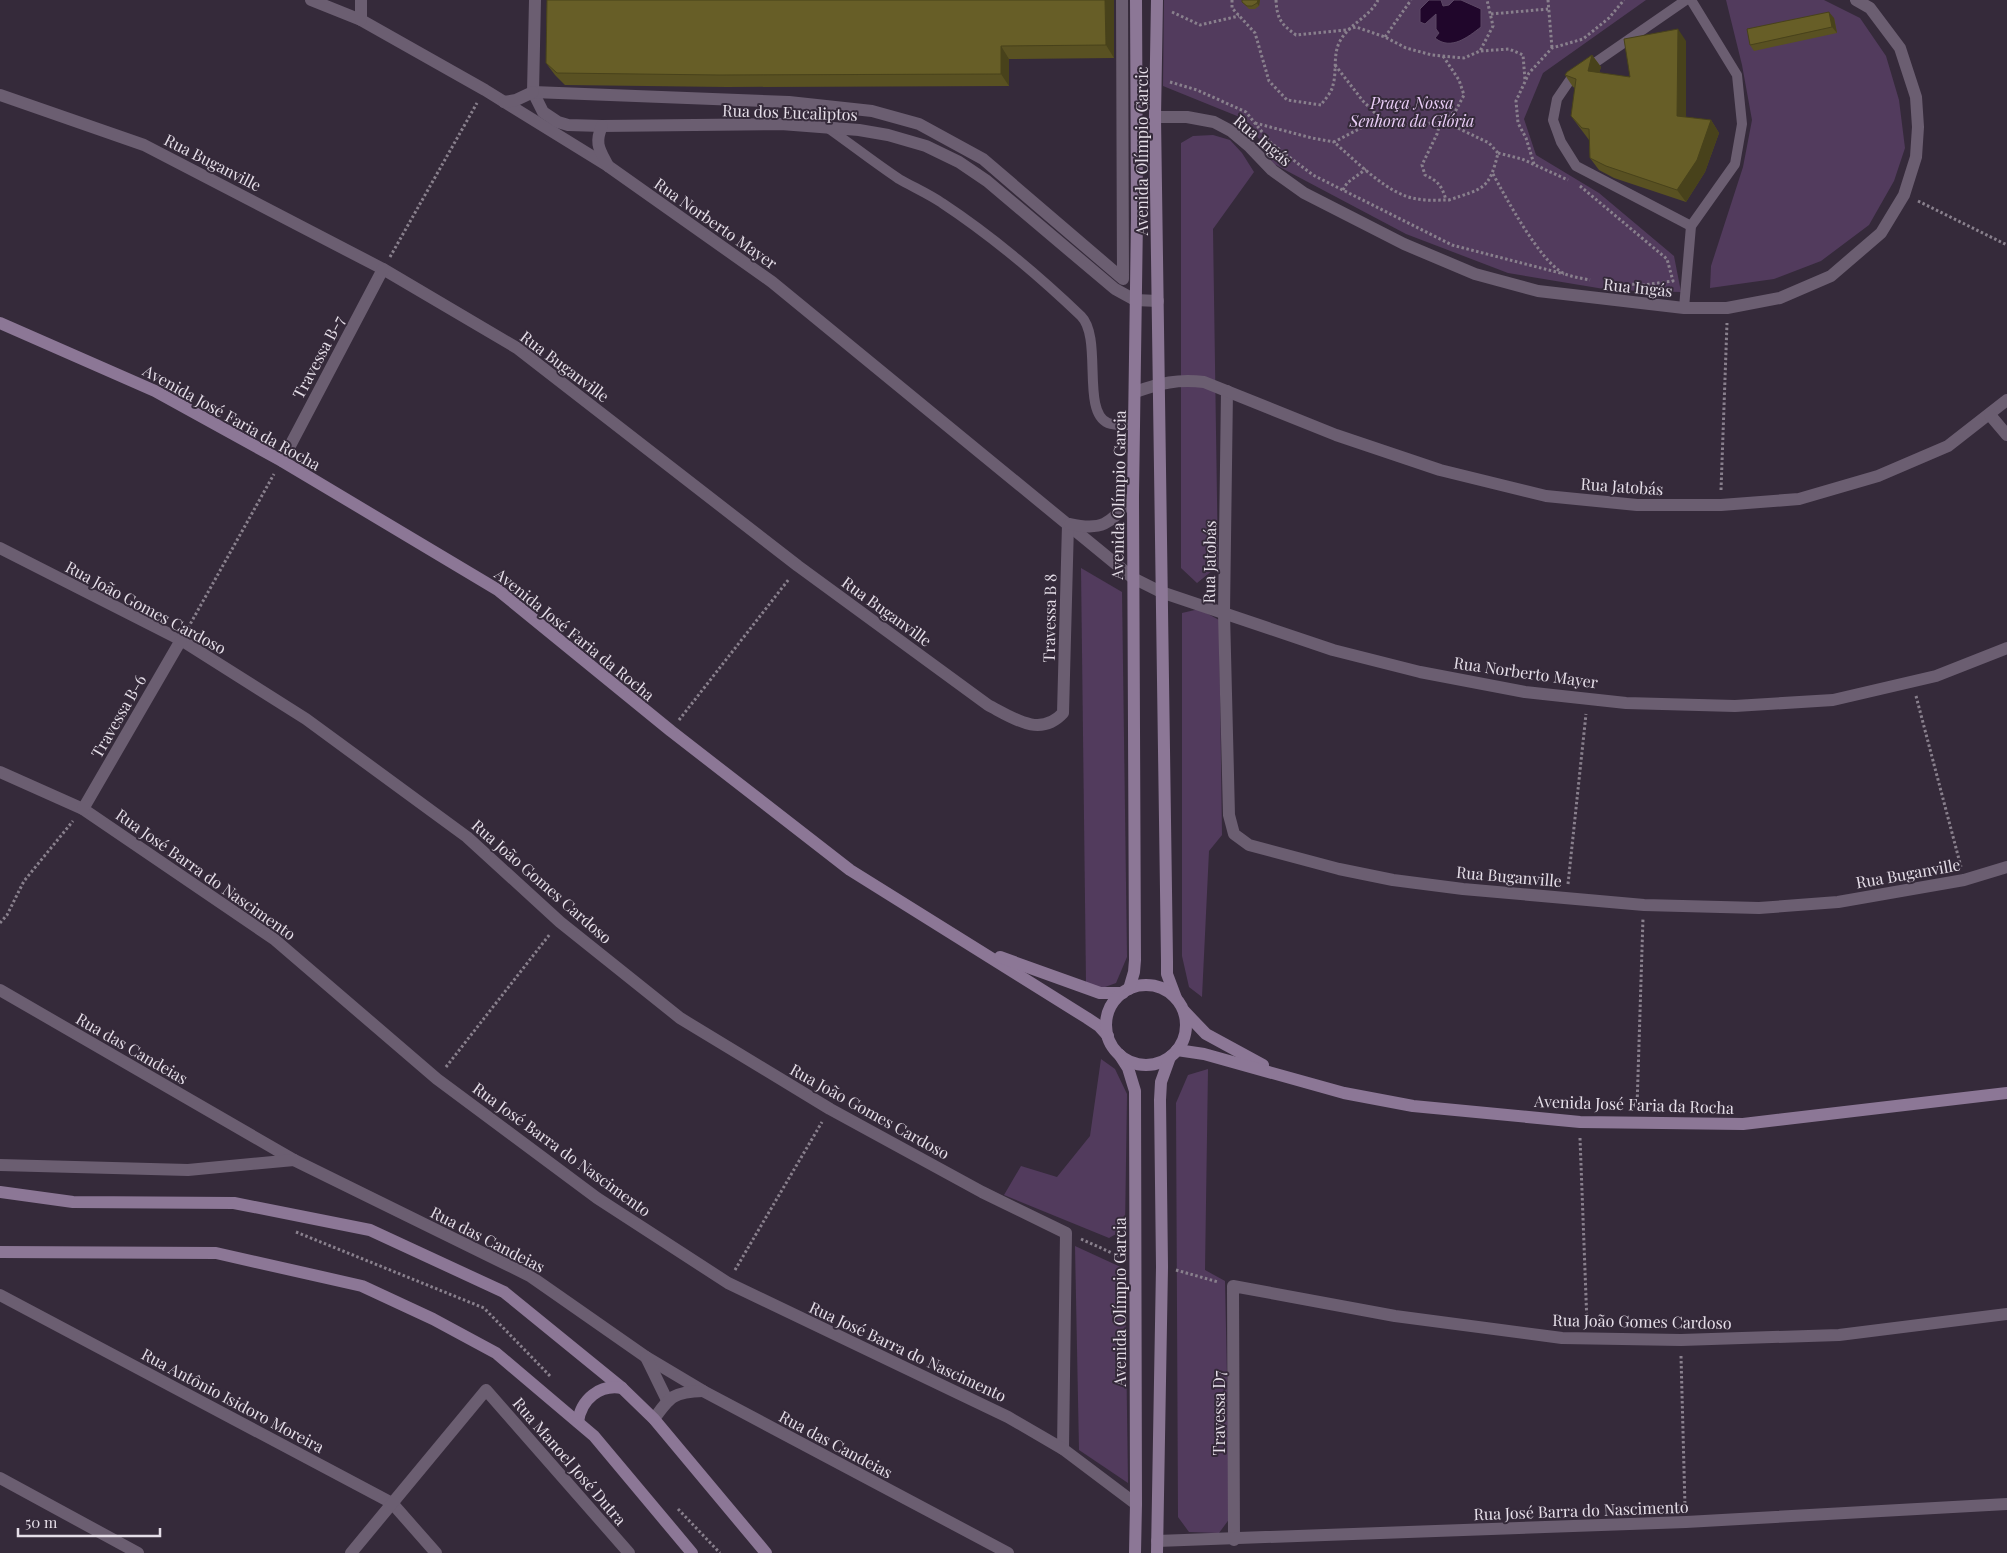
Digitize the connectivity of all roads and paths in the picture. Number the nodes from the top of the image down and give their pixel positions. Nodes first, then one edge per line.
1 (311, 0) edge
2 (361, 0) edge
3 (535, 0) edge
4 (1122, 0) edge
5 (1136, 0) edge
6 (1157, 0) edge
7 (1232, 0) edge
8 (1276, 0) edge
9 (1378, 0) edge
10 (1411, 0) edge
11 (1487, 0) edge
12 (1548, 0) edge
13 (1624, 0) edge
14 (1686, 0) edge
15 (1691, 0) edge
16 (1856, 0) edge
17 (1170, 5) dead end
18 (1548, 9) junction
19 (1170, 11) junction
20 (1491, 14) junction
21 (1238, 16) junction
22 (361, 20) junction
23 (1169, 20) dead end
24 (1346, 30) junction
25 (1385, 37) junction
26 (1552, 48) junction
27 (1480, 50) junction
28 (1444, 56) junction
29 (1334, 65) junction
30 (1525, 81) junction
31 (1168, 82) dead end
32 (485, 90) junction
33 (533, 92) junction
34 (0, 95) edge
35 (504, 102) junction
36 (1156, 117) junction
37 (1380, 118) junction
38 (1441, 120) junction
39 (1255, 123) junction
40 (602, 126) junction
41 (827, 127) junction
42 (1334, 142) junction
43 (1498, 153) junction
44 (1534, 165) junction
45 (608, 166) junction
46 (1366, 169) junction
47 (1493, 174) junction
48 (1570, 180) dead end
49 (1578, 184) dead end
50 (1342, 190) junction
51 (1904, 195) junction
52 (1446, 200) junction
53 (1691, 226) junction
54 (2007, 245) edge
55 (384, 269) junction
56 (1564, 274) junction
57 (1597, 282) dead end
58 (1624, 284) dead end
59 (1135, 300) junction
60 (1158, 301) junction
61 (1684, 308) junction
62 (1727, 308) junction
63 (0, 323) edge
64 (1159, 383) junction
65 (1135, 392) junction
66 (1227, 392) junction
67 (2007, 400) edge
68 (1990, 414) junction
69 (1135, 425) junction
70 (2007, 436) edge
71 (282, 461) junction
72 (1133, 496) junction
73 (1721, 505) junction
74 (1068, 524) junction
75 (0, 548) edge
76 (798, 566) junction
77 (1133, 578) junction
78 (1162, 592) junction
79 (1224, 613) junction
80 (181, 640) junction
81 (2007, 648) edge
82 (1912, 681) junction
83 (1588, 698) junction
84 (1063, 713) joint
85 (671, 731) junction
86 (0, 772) edge
87 (83, 809) junction
88 (2007, 867) edge
89 (1964, 880) junction
90 (1567, 898) junction
91 (1644, 905) junction
92 (560, 922) junction
93 (0, 923) edge
94 (970, 945) junction
95 (0, 990) edge
96 (1126, 991) junction
97 (1176, 998) junction
98 (1183, 1010) junction
99 (1108, 1036) junction
100 (1174, 1053) junction
101 (1119, 1054) junction
102 (437, 1079) junction
103 (1292, 1079) junction
104 (2007, 1093) edge
105 (830, 1109) junction
106 (1580, 1122) junction
107 (1636, 1124) junction
108 (294, 1160) junction
109 (0, 1165) edge
110 (0, 1192) edge
111 (1066, 1232) junction
112 (0, 1252) edge
113 (1136, 1264) junction
114 (1162, 1267) junction
115 (728, 1283) junction
116 (1234, 1286) junction
117 (0, 1295) edge
118 (2007, 1314) edge
119 (1588, 1339) junction
120 (1681, 1340) junction
121 (646, 1357) junction
122 (622, 1388) junction
123 (703, 1391) junction
124 (667, 1400) junction
125 (654, 1419) junction
126 (578, 1422) junction
127 (1063, 1449) junction
128 (0, 1478) edge
129 (392, 1503) junction
130 (1136, 1504) junction
131 (2007, 1504) edge
132 (1686, 1522) junction
133 (1234, 1540) junction
134 (1157, 1547) edge
135 (1188, 1547) edge
136 (138, 1553) edge
137 (351, 1553) edge
138 (436, 1553) edge
139 (630, 1553) edge
140 (692, 1553) edge
141 (766, 1553) edge
142 (1008, 1553) edge
143 (1134, 1553) edge

1 - 22 street, Rua Norberto Mayer
2 - 22 street
3 - 33 street
4 - 33 street
5 - 59 street, Avenida Olímpio Garcia
6 - 36 street, Avenida Olímpio Garcic
7 - 21 path
8 - 24 path
9 - 24 path
10 - 25 path
11 - 20 path
12 - 18 path
13 - 26 path
14 - 53 lane
15 - 53 lane
16 - 51 street, Rua Ingás
17 - 19 path
18 - 20 path
18 - 26 path
19 - 21 path
19 - 23 path
20 - 27 path
21 - 29 path
22 - 32 street, Rua Norberto Mayer
24 - 25 path
24 - 29 path
25 - 28 path
26 - 30 path
27 - 28 path
27 - 30 path
28 - 38 path
29 - 37 path
30 - 44 path
31 - 39 path
32 - 35 street, Rua Norberto Mayer
32 - 55 path
33 - 35 street
33 - 40 street, Rua dos Eucaliptos
34 - 55 street, Rua Buganville
35 - 45 street, Rua Norberto Mayer
36 - 60 street, Avenida Olímpio Garcic
36 - 61 street, Rua Ingás
37 - 38 path
37 - 42 path
38 - 43 path
38 - 52 path
39 - 42 path
39 - 50 path
40 - 41 street, Rua dos Eucaliptos
40 - 45 street
41 - 59 street, Rua dos Eucaliptos
41 - 69 lane
42 - 46 path
43 - 44 path
43 - 47 path
44 - 48 path
45 - 74 street, Rua Norberto Mayer
46 - 50 path
46 - 52 path
47 - 52 path
47 - 56 path
49 - 58 path
50 - 56 path
51 - 54 path
51 - 62 street, Rua Ingás
53 - 61 lane
55 - 71 street, Travessa B-7
55 - 76 street, Rua Buganville
56 - 57 path
59 - 60 street, Rua dos Eucaliptos
59 - 65 street, Avenida Olímpio Garcia
60 - 64 street
61 - 62 street, Rua Ingás
62 - 73 path
63 - 71 street, Avenida José Faria da Rocha
64 - 65 street, Rua Jatobás
64 - 66 street, Rua Jatobás
64 - 78 street
65 - 69 street, Avenida Olímpio Garcia
66 - 73 street, Rua Jatobás
66 - 79 street, Rua Jatobás
67 - 68 street, Rua Jatobás
68 - 70 street
68 - 73 street, Rua Jatobás
69 - 72 street, Avenida Olímpio Garcia
71 - 80 path
71 - 85 street, Avenida José Faria da Rocha
72 - 74 street
72 - 77 street, Avenida Olímpio Garcia
74 - 77 street, Rua Norberto Mayer
74 - 84 street, Travessa B 8
75 - 80 street, Rua João Gomes Cardoso
76 - 84 street, Rua Buganville
76 - 85 path
77 - 78 street, Rua Norberto Mayer
77 - 96 street, Avenida Olímpio Garcia
78 - 79 street, Rua Norberto Mayer
78 - 97 street
79 - 83 street, Rua Norberto Mayer
79 - 90 street, Rua Buganville
80 - 87 street, Travessa B-6
80 - 92 street, Rua João Gomes Cardoso
81 - 82 street, Rua Norberto Mayer
82 - 83 street, Rua Norberto Mayer
82 - 89 path
83 - 90 path
85 - 94 street, Avenida José Faria da Rocha
86 - 87 street, Rua José Barra do Nascimento
87 - 93 path
87 - 102 street, Rua José Barra do Nascimento
88 - 89 street, Rua Buganville
89 - 91 street, Rua Buganville
90 - 91 street, Rua Buganville
91 - 107 path
92 - 102 path
92 - 105 street, Rua João Gomes Cardoso
94 - 96 street, Avenida José Faria da Rocha
94 - 99 street, Avenida José Faria da Rocha
95 - 108 street, Rua das Candeias
96 - 97 street
96 - 99 street
97 - 98 street
98 - 100 street
98 - 103 street, Avenida José Faria da Rocha
99 - 101 street
100 - 101 street
100 - 103 street, Avenida José Faria da Rocha
100 - 114 street
101 - 113 street, Avenida Olímpio Garcia
102 - 115 street, Rua José Barra do Nascimento
103 - 106 street, Avenida José Faria da Rocha
104 - 107 street, Avenida José Faria da Rocha
105 - 111 street, Rua João Gomes Cardoso
105 - 115 path
106 - 107 street, Avenida José Faria da Rocha
106 - 119 path
108 - 109 street
108 - 121 street, Rua das Candeias
110 - 122 street
111 - 113 path
111 - 127 street
112 - 126 street
113 - 130 street, Avenida Olímpio Garcia
114 - 116 path
114 - 134 street
115 - 127 street, Rua José Barra do Nascimento
116 - 119 street, Rua João Gomes Cardoso
116 - 133 street, Travessa D7
117 - 129 street, Rua Antônio Isidoro Moreira
118 - 120 street, Rua João Gomes Cardoso
119 - 120 street, Rua João Gomes Cardoso
120 - 132 path
121 - 123 street, Rua das Candeias
121 - 124 street
122 - 125 street
122 - 126 street
123 - 124 street
123 - 142 street, Rua das Candeias
124 - 125 street
125 - 141 street
126 - 140 street
127 - 130 street, Rua José Barra do Nascimento
128 - 136 street
129 - 137 street
129 - 138 street, Rua Antônio Isidoro Moreira
129 - 139 street, Rua Manoel José Dutra
130 - 143 street, Avenida Olímpio Garcia
131 - 132 street, Rua José Barra do Nascimento
132 - 133 street, Rua José Barra do Nascimento
133 - 135 street, Rua José Barra do Nascimento
134 - 135 street, Rua José Barra do Nascimento

